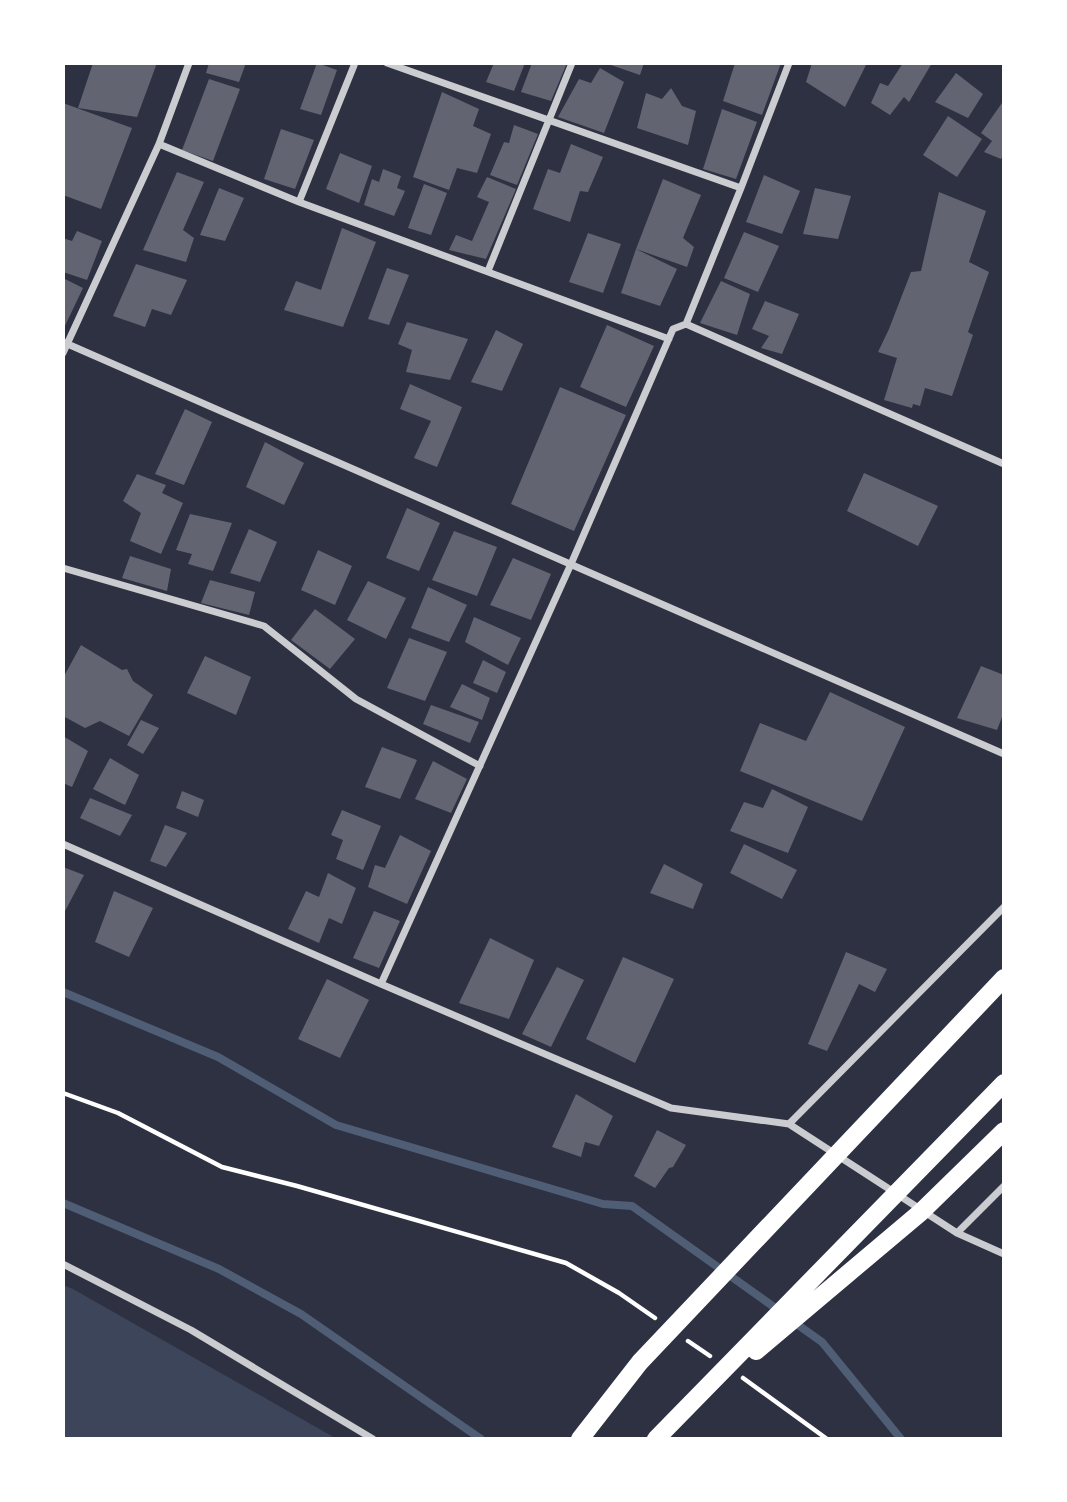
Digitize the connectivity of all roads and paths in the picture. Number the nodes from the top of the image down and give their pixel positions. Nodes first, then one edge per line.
1 (189, 63) edge
2 (355, 63) edge
3 (387, 63) edge
4 (572, 63) edge
5 (789, 63) edge
6 (550, 121) junction
7 (159, 144) junction
8 (741, 188) junction
9 (299, 202) junction
10 (488, 271) junction
11 (686, 324) junction
12 (669, 339) junction
13 (65, 343) edge
14 (63, 353) edge
15 (1004, 464) edge
16 (571, 564) junction
17 (63, 568) edge
18 (1004, 754) edge
19 (480, 766) junction
20 (63, 844) edge
21 (1004, 907) edge
22 (1004, 978) edge
23 (381, 985) junction
24 (1004, 1083) edge
25 (63, 1093) edge
26 (789, 1124) junction
27 (1004, 1131) edge
28 (1004, 1186) edge
29 (957, 1233) junction
30 (1004, 1254) edge
31 (63, 1264) edge
32 (663, 1324) dead end
33 (686, 1339) dead end
34 (719, 1362) dead end
35 (741, 1377) dead end
36 (679, 1416) junction
37 (373, 1439) edge
38 (580, 1439) edge
39 (656, 1439) edge
40 (827, 1439) edge

1 - 7 street
2 - 9 street
3 - 6 street
4 - 6 street
5 - 8 street
6 - 8 street
6 - 10 street
7 - 9 street
7 - 13 street
8 - 11 street
9 - 10 street
10 - 12 street
11 - 12 street
11 - 15 street
12 - 16 street
13 - 14 street
13 - 16 street
16 - 18 street
16 - 19 street
17 - 19 street
19 - 23 street
20 - 23 street
21 - 26 street
22 - 38 highway
23 - 26 street
24 - 36 highway
25 - 32 path
26 - 29 street
27 - 36 highway
28 - 29 street
29 - 30 street
31 - 37 street
33 - 34 path
35 - 40 path
36 - 39 highway

